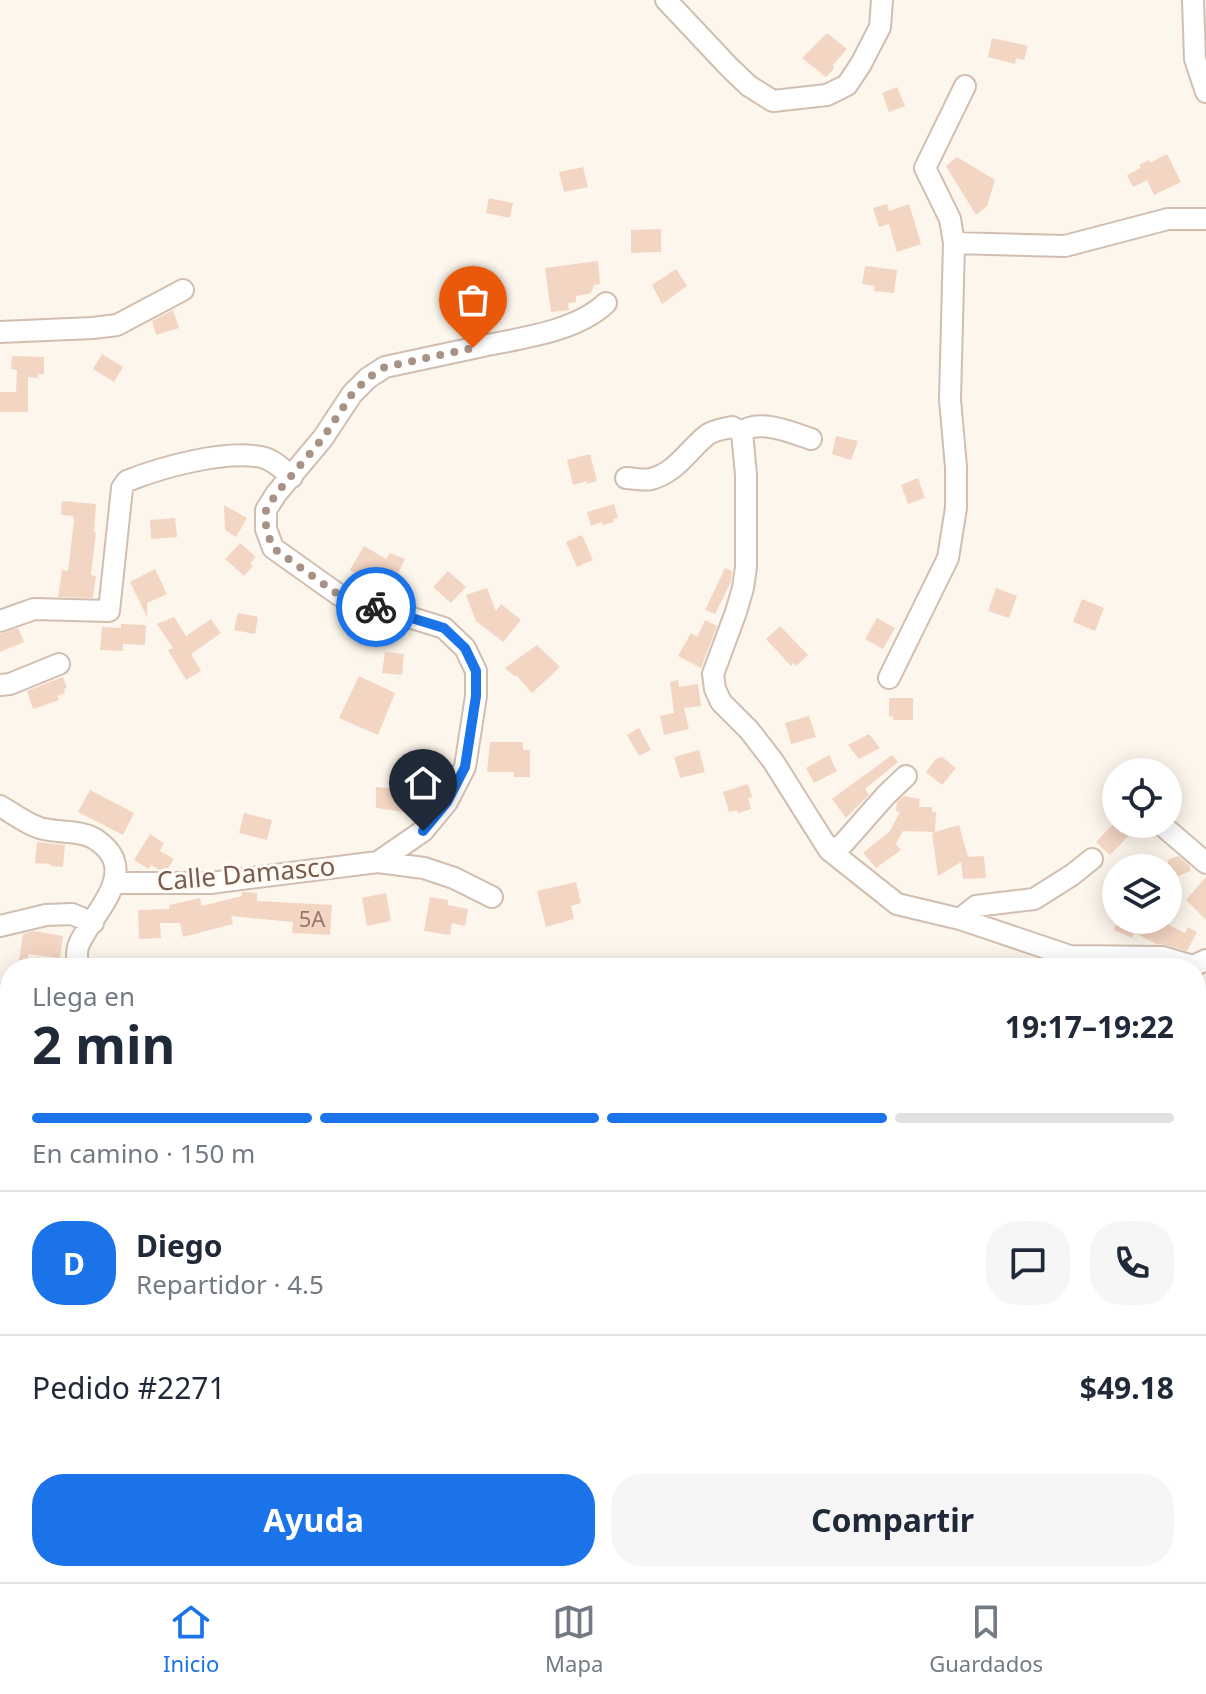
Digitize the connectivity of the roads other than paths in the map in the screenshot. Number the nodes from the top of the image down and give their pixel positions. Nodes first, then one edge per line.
1 (666, 0) edge
2 (882, 0) edge
3 (1193, 0) edge
4 (965, 86) dead end
5 (1206, 92) edge
6 (1206, 219) edge
7 (954, 243) junction
8 (183, 290) dead end
9 (606, 303) dead end
10 (0, 332) edge
11 (742, 432) junction
12 (811, 439) dead end
13 (292, 477) junction
14 (626, 478) dead end
15 (0, 621) edge
16 (59, 664) dead end
17 (889, 678) dead end
18 (0, 685) edge
19 (906, 776) dead end
20 (0, 806) edge
21 (1177, 838) edge
22 (829, 850) junction
23 (1092, 859) dead end
24 (378, 862) junction
25 (1206, 863) edge
26 (114, 883) junction
27 (492, 897) dead end
28 (960, 919) junction
29 (93, 923) junction
30 (0, 926) edge
31 (78, 958) edge
32 (1166, 958) edge

1 - 2 street
3 - 5 street
4 - 7 street
6 - 7 street
7 - 17 street
8 - 10 street
9 - 13 street, Calle Damasco
11 - 12 street
11 - 14 street
11 - 22 street
13 - 15 street
13 - 24 street, Calle Damasco
16 - 18 street
19 - 22 street
20 - 26 street
21 - 25 street
22 - 28 street
23 - 28 street
24 - 26 street, Calle Damasco
24 - 27 street, Calle Damasco
26 - 29 street
28 - 32 street
29 - 30 street
29 - 31 street

